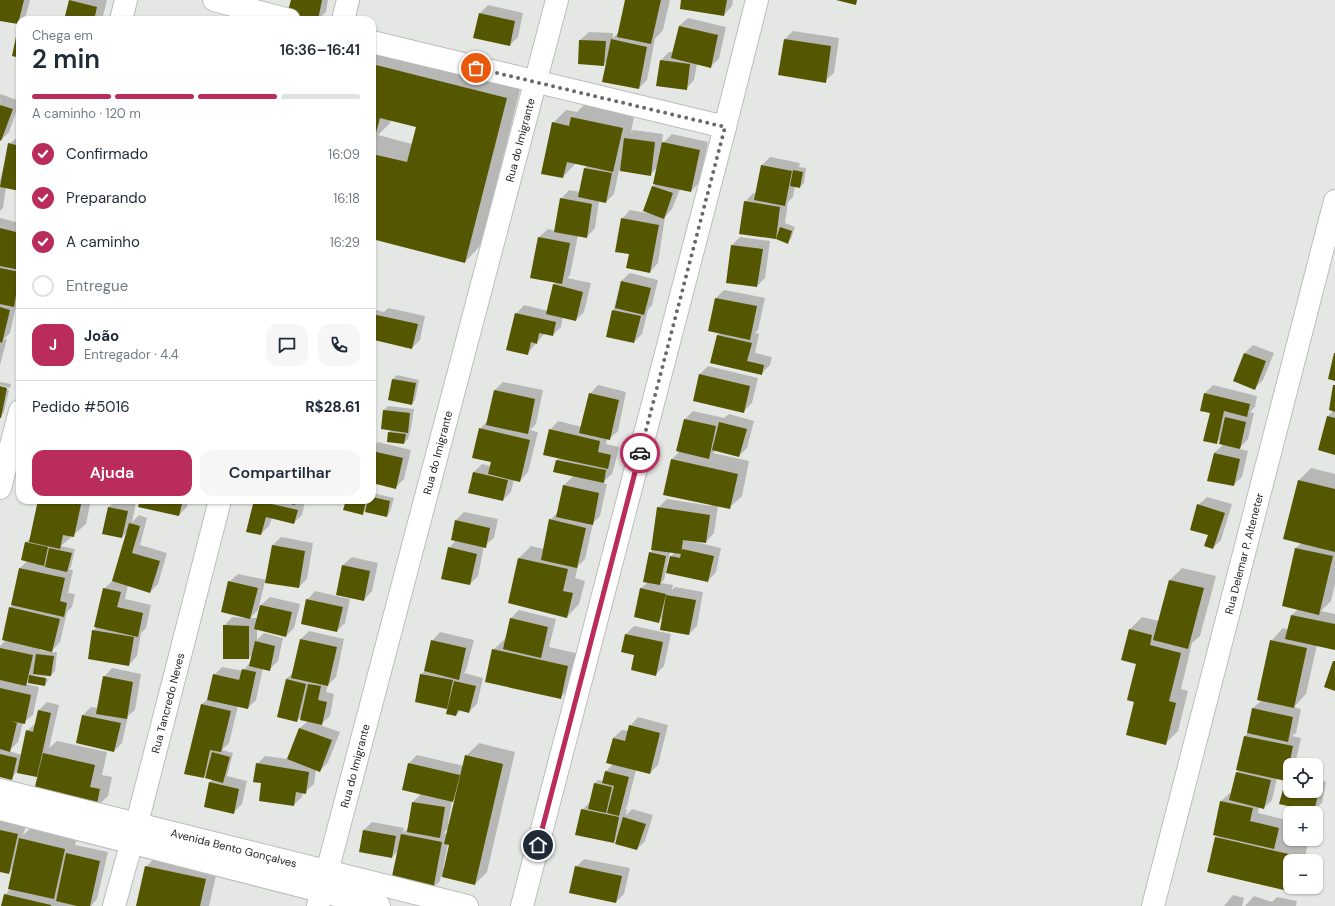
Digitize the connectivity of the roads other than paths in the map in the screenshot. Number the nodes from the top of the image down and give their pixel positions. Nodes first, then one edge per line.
1 (126, 0) edge
2 (214, 0) edge
3 (348, 0) edge
4 (557, 0) edge
5 (757, 0) edge
6 (122, 16) edge
7 (274, 16) edge
8 (344, 16) edge
9 (376, 43) edge
10 (536, 83) junction
11 (725, 127) junction
12 (1335, 201) edge
13 (16, 426) edge
14 (0, 488) edge
15 (219, 504) edge
16 (0, 790) edge
17 (0, 809) edge
18 (134, 832) junction
19 (326, 870) junction
20 (320, 899) edge
21 (114, 906) edge
22 (379, 906) edge
23 (467, 906) edge
24 (522, 906) edge
25 (1153, 906) edge

1 - 6 street
2 - 7 street
3 - 8 street
4 - 10 street, Rua do Imigrante
5 - 11 street
9 - 10 street
10 - 11 street
10 - 19 street, Rua do Imigrante
11 - 24 street
12 - 25 street, Rua Delemar P. Alteneter
13 - 14 street
15 - 18 street, Rua Tancredo Neves
16 - 18 street, Avenida Bento Gonçalves
17 - 18 street, Avenida Bento Gonçalves
18 - 19 street, Avenida Bento Gonçalves
18 - 20 street, Avenida Bento Gonçalves
18 - 21 street, Rua Tancredo Neves
19 - 20 street, Rua do Imigrante
19 - 23 street, Avenida Bento Gonçalves
20 - 22 street, Avenida Bento Gonçalves

